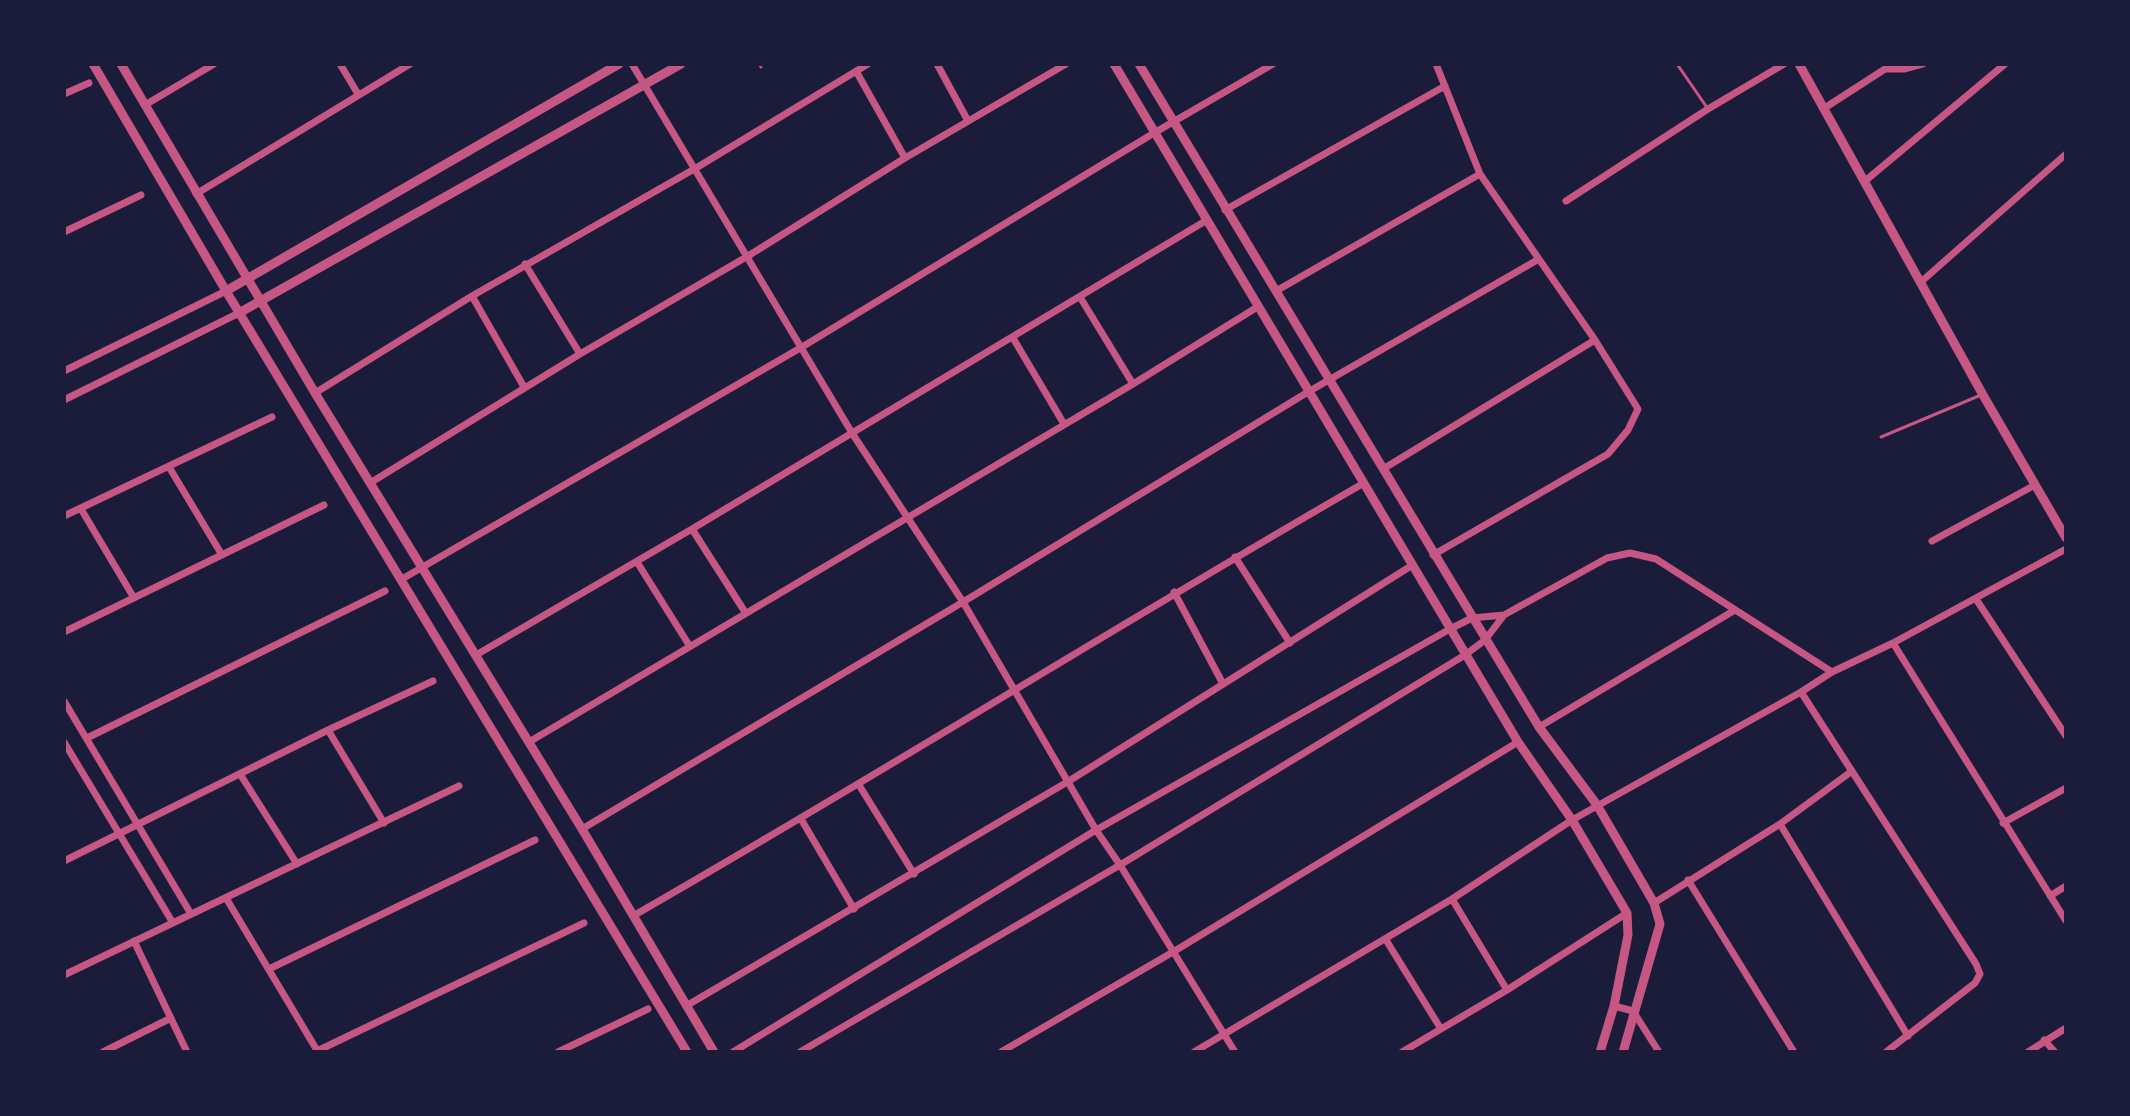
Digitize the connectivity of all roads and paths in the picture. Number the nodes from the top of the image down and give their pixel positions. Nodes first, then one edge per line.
1 (93, 64) edge
2 (121, 64) edge
3 (214, 64) edge
4 (340, 64) edge
5 (410, 64) edge
6 (619, 64) edge
7 (632, 64) edge
8 (681, 64) edge
9 (868, 64) edge
10 (937, 64) edge
11 (1066, 64) edge
12 (1114, 64) edge
13 (1139, 64) edge
14 (1273, 64) edge
15 (1436, 64) edge
16 (1677, 64) edge
17 (1784, 64) edge
18 (1799, 64) edge
19 (1923, 64) edge
20 (2005, 64) edge
21 (856, 71) junction
22 (89, 83) dead end
23 (645, 86) junction
24 (1445, 86) junction
25 (64, 94) edge
26 (358, 94) junction
27 (145, 105) junction
28 (1708, 109) junction
29 (1823, 109) junction
30 (968, 121) junction
31 (1175, 121) junction
32 (1154, 133) junction
33 (2066, 154) edge
34 (905, 158) junction
35 (696, 168) junction
36 (1480, 174) junction
37 (1865, 181) junction
38 (196, 194) junction
39 (141, 195) dead end
40 (1566, 201) dead end
41 (1225, 210) junction
42 (1207, 220) junction
43 (64, 232) edge
44 (748, 256) junction
45 (1539, 259) junction
46 (525, 264) junction
47 (247, 280) junction
48 (1922, 281) junction
49 (226, 291) junction
50 (1276, 291) junction
51 (472, 296) junction
52 (1080, 297) junction
53 (261, 302) junction
54 (1259, 306) junction
55 (239, 313) junction
56 (1013, 338) junction
57 (1595, 340) junction
58 (802, 347) junction
59 (580, 354) junction
60 (64, 371) edge
61 (1329, 381) junction
62 (1133, 384) junction
63 (524, 387) junction
64 (1308, 392) junction
65 (315, 393) junction
66 (1983, 395) junction
67 (64, 400) edge
68 (272, 417) dead end
69 (1064, 424) junction
70 (852, 433) junction
71 (1881, 437) dead end
72 (169, 467) junction
73 (1383, 469) junction
74 (370, 483) junction
75 (1364, 483) junction
76 (2035, 485) junction
77 (324, 505) dead end
78 (81, 509) junction
79 (64, 516) edge
80 (907, 518) junction
81 (692, 529) junction
82 (2066, 538) edge
83 (1932, 541) dead end
84 (2066, 549) edge
85 (222, 555) junction
86 (1433, 555) junction
87 (1235, 557) junction
88 (637, 562) junction
89 (1411, 566) junction
90 (422, 567) junction
91 (402, 579) junction
92 (385, 591) dead end
93 (1174, 592) junction
94 (134, 598) junction
95 (1976, 599) junction
96 (963, 602) junction
97 (1735, 610) junction
98 (745, 612) junction
99 (1504, 615) junction
100 (1472, 618) junction
101 (1450, 629) junction
102 (64, 632) edge
103 (1485, 640) junction
104 (1290, 643) junction
105 (1893, 643) junction
106 (689, 645) junction
107 (476, 655) junction
108 (1465, 655) junction
109 (1832, 672) junction
110 (433, 681) dead end
111 (1222, 682) junction
112 (1015, 690) junction
113 (1801, 692) junction
114 (64, 701) edge
115 (1539, 727) junction
116 (328, 730) junction
117 (2066, 736) edge
118 (87, 738) junction
119 (529, 742) junction
120 (1518, 742) junction
121 (65, 745) edge
122 (1852, 771) junction
123 (240, 774) junction
124 (1069, 781) junction
125 (859, 785) junction
126 (459, 786) dead end
127 (2066, 788) edge
128 (1597, 805) junction
129 (801, 819) junction
130 (1572, 820) junction
131 (384, 823) junction
132 (2003, 823) junction
133 (139, 824) junction
134 (1780, 824) junction
135 (582, 829) junction
136 (1096, 830) junction
137 (120, 834) junction
138 (535, 840) dead end
139 (64, 861) edge
140 (297, 864) junction
141 (1120, 865) junction
142 (914, 874) junction
143 (1688, 880) junction
144 (2066, 886) edge
145 (2050, 896) junction
146 (226, 898) junction
147 (1452, 899) junction
148 (1654, 903) junction
149 (854, 909) junction
150 (1627, 913) junction
151 (191, 914) junction
152 (633, 916) junction
153 (2066, 921) edge
154 (173, 923) junction
155 (584, 923) dead end
156 (1386, 940) junction
157 (134, 941) junction
158 (1173, 952) junction
159 (269, 969) junction
160 (64, 975) edge
161 (1507, 990) junction
162 (686, 1006) junction
163 (1614, 1006) junction
164 (648, 1009) dead end
165 (1633, 1011) junction
166 (171, 1018) junction
167 (2066, 1028) edge
168 (1441, 1029) junction
169 (1224, 1035) junction
170 (1908, 1036) junction
171 (2044, 1040) junction
172 (1598, 1050) edge
173 (103, 1052) edge
174 (187, 1052) edge
175 (317, 1052) edge
176 (558, 1052) edge
177 (687, 1052) edge
178 (714, 1052) edge
179 (733, 1052) edge
180 (800, 1052) edge
181 (1001, 1052) edge
182 (1194, 1052) edge
183 (1235, 1052) edge
184 (1402, 1052) edge
185 (1623, 1052) edge
186 (1659, 1052) edge
187 (1794, 1052) edge
188 (1886, 1052) edge
189 (2028, 1052) edge
190 (2055, 1052) edge

1 - 49 street
2 - 27 street
3 - 27 street
4 - 26 street
5 - 26 street
6 - 47 street
7 - 23 street
8 - 23 street
9 - 21 street
10 - 30 street
11 - 30 street
12 - 32 street
13 - 31 street
14 - 31 street
15 - 24 street
16 - 28 lane
17 - 28 street
18 - 29 street
19 - 29 street
20 - 37 street
21 - 34 street
21 - 35 street
22 - 25 street
23 - 35 street
23 - 53 street
24 - 36 street
24 - 41 street
26 - 38 street
27 - 38 street
28 - 40 street
29 - 37 street
30 - 34 street
31 - 32 street
31 - 41 street
32 - 42 street
32 - 58 street
33 - 48 street
34 - 44 street
35 - 44 street
35 - 46 street
36 - 45 street
36 - 50 street
37 - 48 street
38 - 47 street
39 - 43 street
41 - 50 street
42 - 52 street
42 - 54 street
44 - 58 street
44 - 59 street
45 - 57 street
45 - 61 street
46 - 51 street
46 - 59 street
47 - 49 street
47 - 53 street
48 - 66 street
49 - 55 street
49 - 60 street
50 - 61 street
51 - 63 street
51 - 65 street
52 - 56 street
52 - 62 street
53 - 55 street
53 - 65 street
54 - 62 street
54 - 64 street
55 - 67 street
55 - 91 street
56 - 69 street
56 - 70 street
57 - 73 street
57 - 86 street
58 - 70 street
58 - 90 street
59 - 63 street
61 - 64 street
61 - 73 street
62 - 69 street
63 - 74 street
64 - 75 street
64 - 96 street
65 - 74 street
66 - 71 lane
66 - 76 street
68 - 72 street
69 - 80 street
70 - 80 street
70 - 81 street
72 - 78 street
72 - 85 street
73 - 86 street
74 - 90 street
75 - 87 street
75 - 89 street
76 - 82 street
76 - 83 street
77 - 85 street
78 - 79 street
78 - 94 street
80 - 96 street
80 - 98 street
81 - 88 street
81 - 98 street
84 - 95 street
85 - 94 street
86 - 100 street
87 - 93 street
87 - 104 street
88 - 106 street
88 - 107 street
89 - 101 street
89 - 104 street
90 - 91 street
90 - 107 street
91 - 177 street
92 - 118 street
93 - 111 street
93 - 112 street
94 - 102 street
95 - 105 street
95 - 117 street
96 - 112 street
96 - 135 street
97 - 99 street
97 - 109 street
97 - 115 street
98 - 106 street
99 - 100 street
99 - 103 street
100 - 101 street
100 - 103 street
101 - 108 street
101 - 136 street
103 - 108 street
103 - 115 street
104 - 111 street
105 - 109 street
105 - 132 street
106 - 119 street
107 - 119 street
108 - 120 street
108 - 141 street
109 - 113 street
110 - 116 street
111 - 124 street
112 - 124 street
112 - 125 street
113 - 122 street
113 - 128 street
114 - 118 street
115 - 128 street
116 - 123 street
116 - 131 street
118 - 133 street
119 - 135 street
120 - 130 street
120 - 158 street
121 - 137 street
122 - 134 street
122 - 170 street
123 - 133 street
123 - 140 street
124 - 136 street
124 - 142 street
125 - 129 street
125 - 142 street
126 - 131 street
127 - 132 street
128 - 130 street
128 - 148 street
129 - 149 street
129 - 152 street
130 - 147 street
130 - 150 street
131 - 140 street
132 - 145 street
133 - 137 street
133 - 151 street
134 - 143 street
134 - 170 street
135 - 152 street
136 - 141 street
136 - 179 street
137 - 139 street
137 - 154 street
138 - 159 street
140 - 146 street
141 - 158 street
141 - 180 street
142 - 149 street
143 - 148 street
143 - 187 street
144 - 145 street
145 - 153 street
146 - 151 street
146 - 159 street
147 - 156 street
147 - 161 street
148 - 165 street
149 - 162 street
150 - 161 street
150 - 163 street
151 - 154 street
152 - 162 street
154 - 157 street
155 - 175 street
156 - 168 street
156 - 169 street
157 - 160 street
157 - 166 street
158 - 169 street
158 - 181 street
159 - 175 street
161 - 168 street
162 - 178 street
163 - 165 street
163 - 172 street
164 - 176 street
165 - 185 street
165 - 186 street
166 - 173 street
166 - 174 street
167 - 171 street
168 - 184 street
169 - 182 street
169 - 183 street
170 - 188 street
171 - 189 street
171 - 190 street

